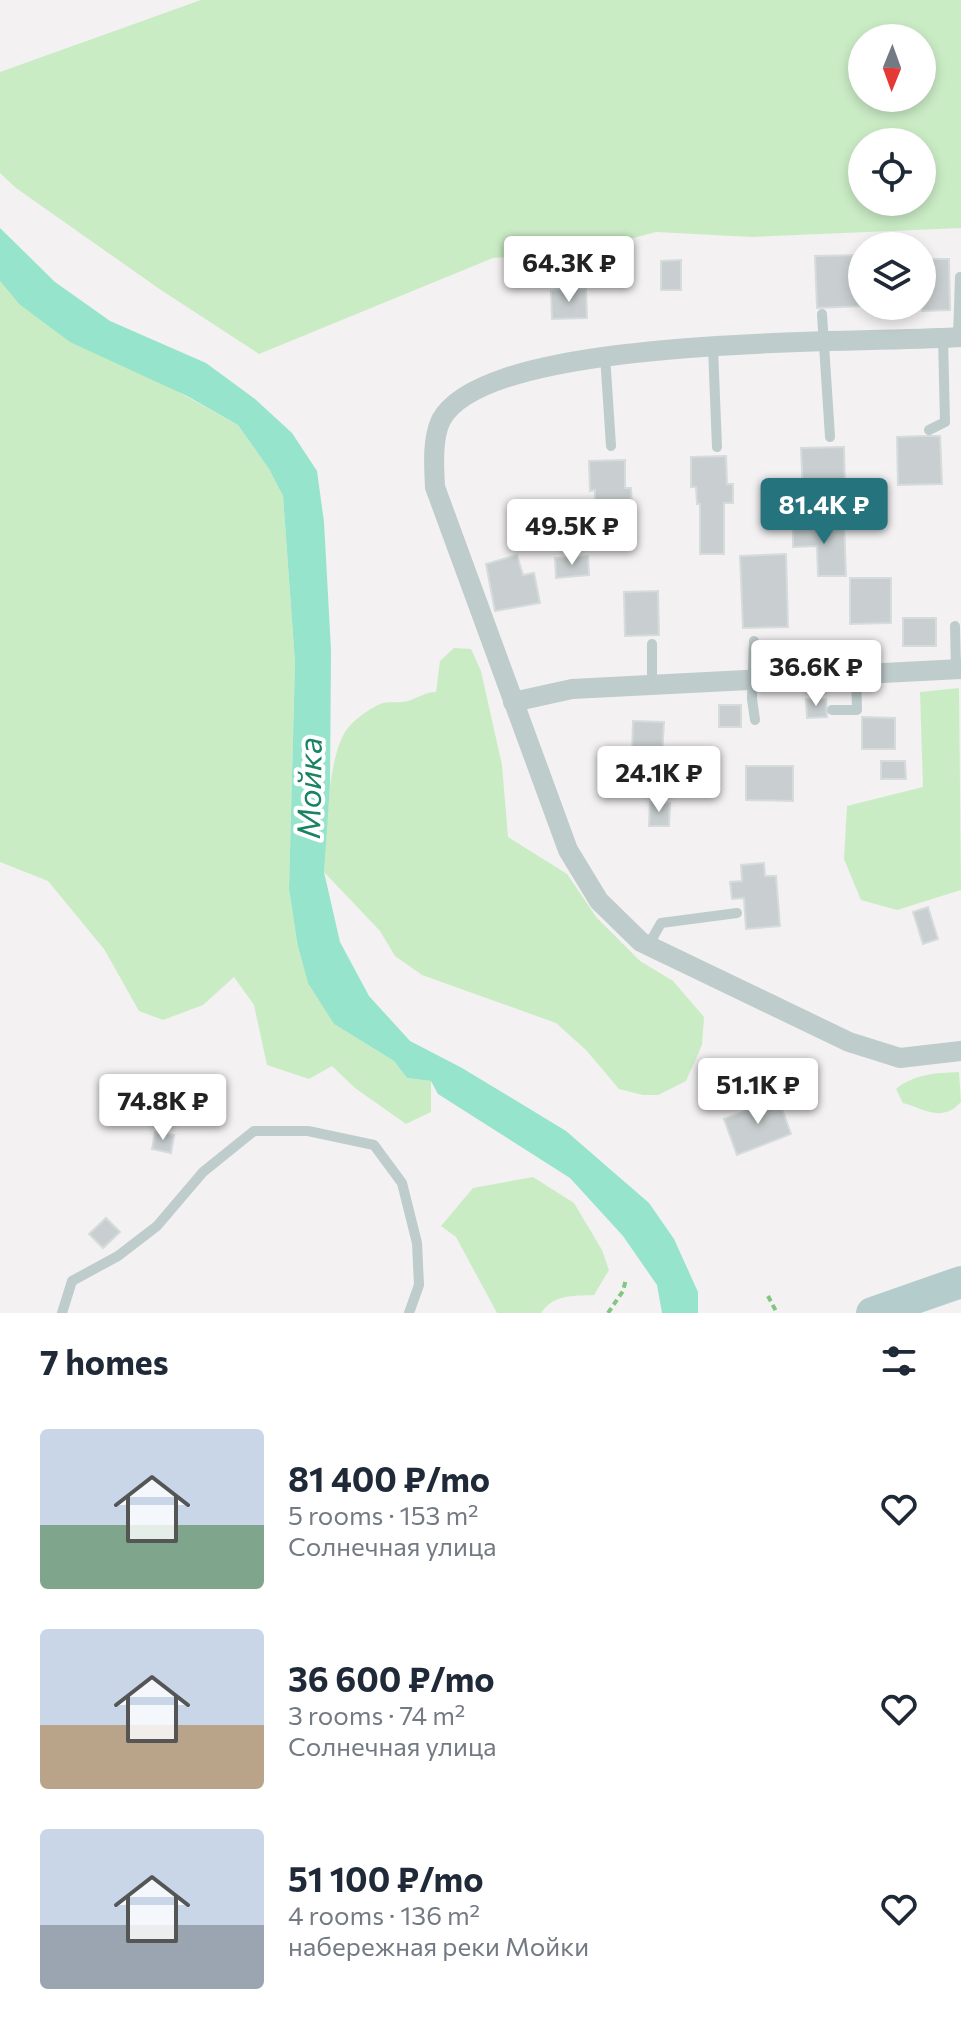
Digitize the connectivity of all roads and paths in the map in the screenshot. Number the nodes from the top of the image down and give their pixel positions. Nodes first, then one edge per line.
1 (960, 277) edge
2 (822, 314) dead end
3 (954, 337) edge
4 (822, 343) junction
5 (713, 348) junction
6 (605, 355) junction
7 (929, 430) dead end
8 (830, 437) dead end
9 (611, 446) dead end
10 (717, 447) dead end
11 (955, 626) dead end
12 (754, 641) dead end
13 (652, 644) dead end
14 (958, 669) edge
15 (856, 674) junction
16 (754, 680) junction
17 (652, 685) junction
18 (513, 702) junction
19 (832, 710) dead end
20 (755, 720) dead end
21 (737, 913) dead end
22 (648, 946) junction
23 (961, 1051) edge
24 (626, 1279) dead end
25 (961, 1282) edge
26 (768, 1296) dead end
27 (62, 1313) edge
28 (409, 1313) edge
29 (608, 1313) edge
30 (777, 1313) edge
31 (872, 1313) edge

1 - 3 lane
2 - 4 lane
3 - 4 street
3 - 7 lane
4 - 5 street
4 - 8 lane
5 - 6 street
5 - 10 lane
6 - 9 lane
6 - 18 street
11 - 14 lane
12 - 16 lane
13 - 17 lane
14 - 15 street
15 - 16 street
15 - 19 lane
16 - 17 street
16 - 20 lane
17 - 18 street
18 - 22 street
21 - 22 lane
22 - 23 street
24 - 29 path
25 - 31 main road
26 - 30 path
27 - 28 lane

